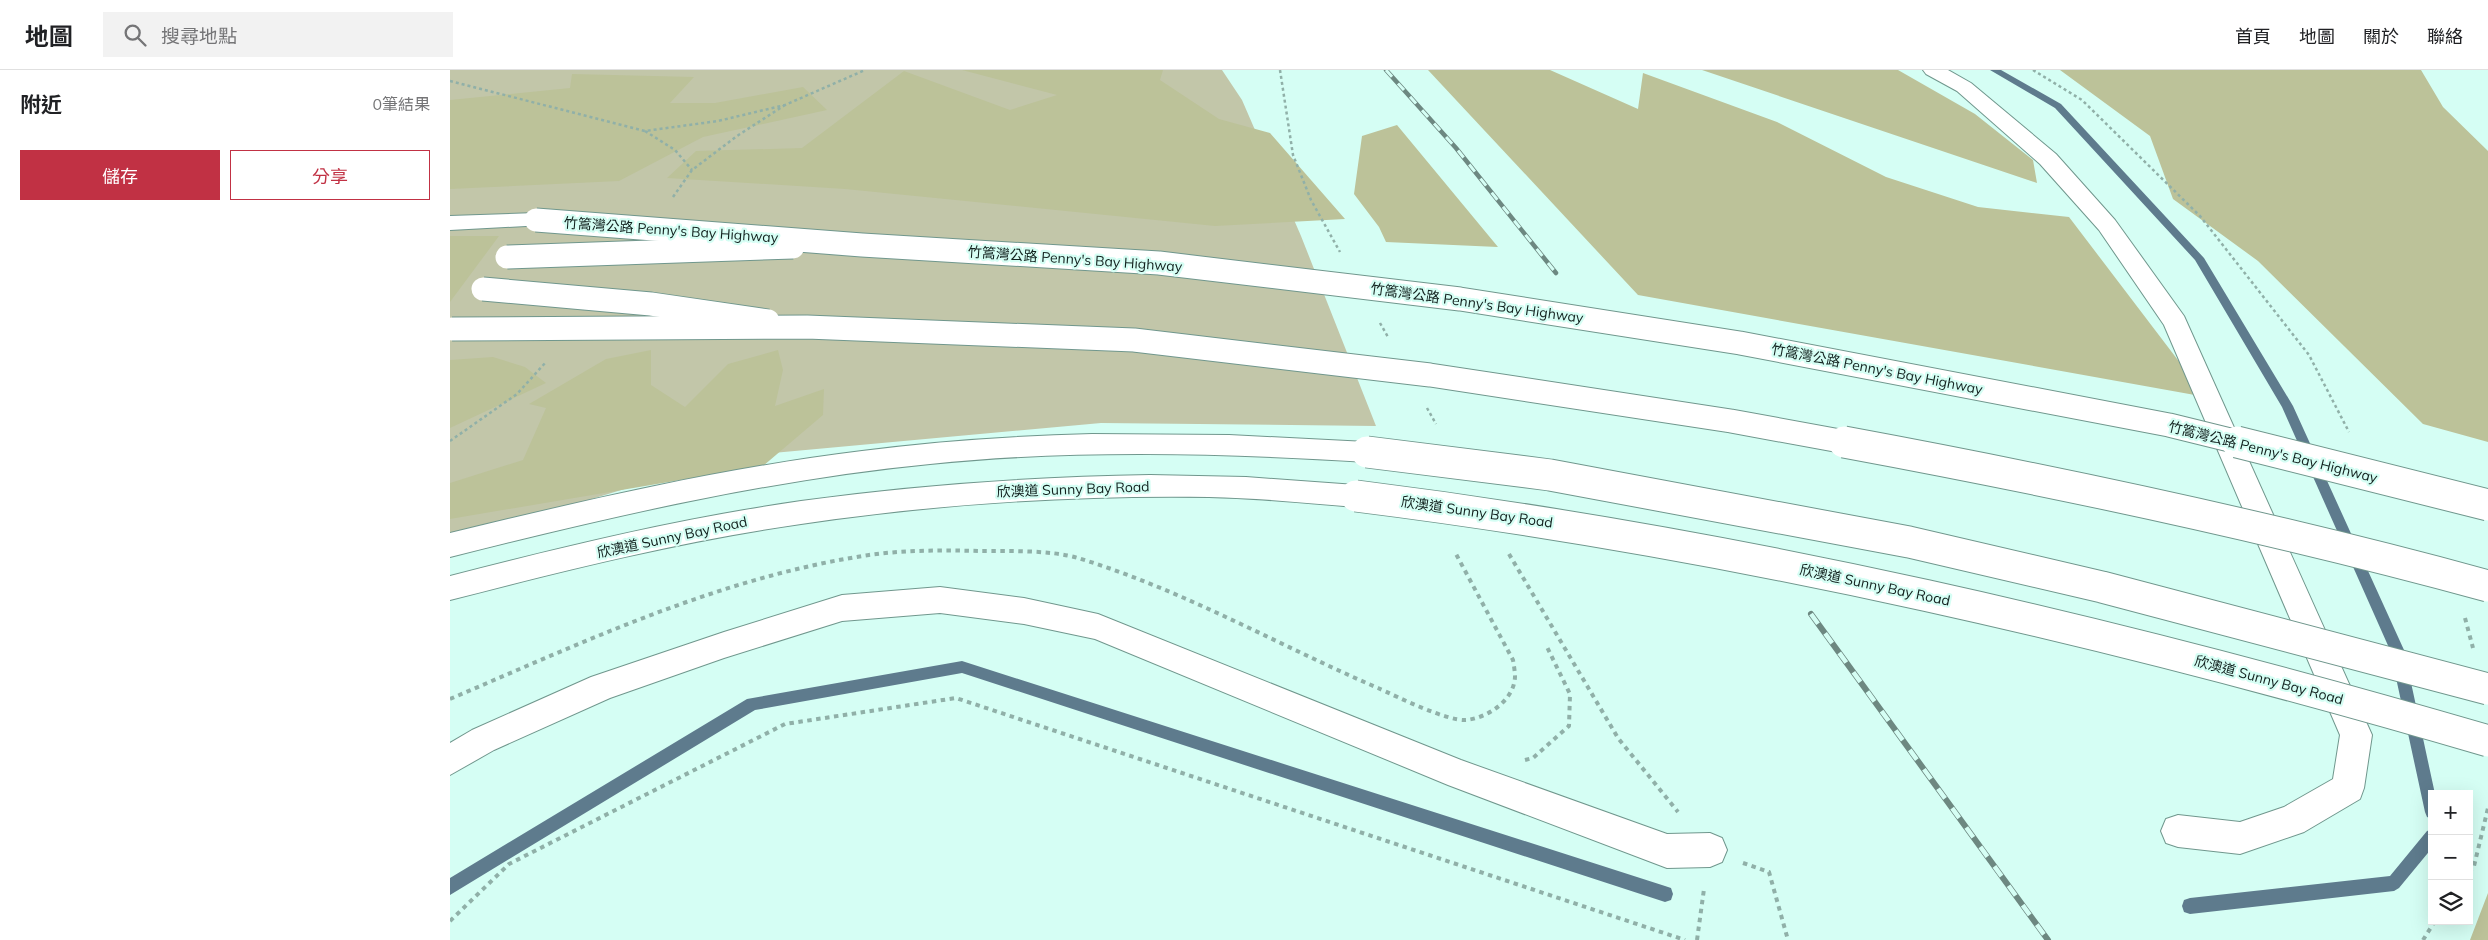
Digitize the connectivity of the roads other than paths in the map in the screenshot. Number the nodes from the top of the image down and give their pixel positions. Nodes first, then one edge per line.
1 (1932, 70) edge
2 (450, 223) edge
3 (862, 245) junction
4 (507, 257) dead end
5 (483, 289) dead end
6 (807, 326) junction
7 (451, 329) edge
8 (2488, 505) edge
9 (450, 545) edge
10 (2488, 586) edge
11 (450, 588) edge
12 (2488, 689) edge
13 (2488, 741) edge
14 (450, 760) edge
15 (2178, 831) dead end
16 (1710, 850) road end

1 - 15 main road
2 - 3 main road, 竹篙灣公路 Penny's Bay Highway, bridge
3 - 4 main road, bridge
3 - 8 main road, 竹篙灣公路 Penny's Bay Highway, bridge
5 - 6 main road, bridge
6 - 7 main road, bridge
6 - 10 main road, bridge
9 - 12 main road, bridge
11 - 13 main road, 欣澳道 Sunny Bay Road, bridge
14 - 16 main road

